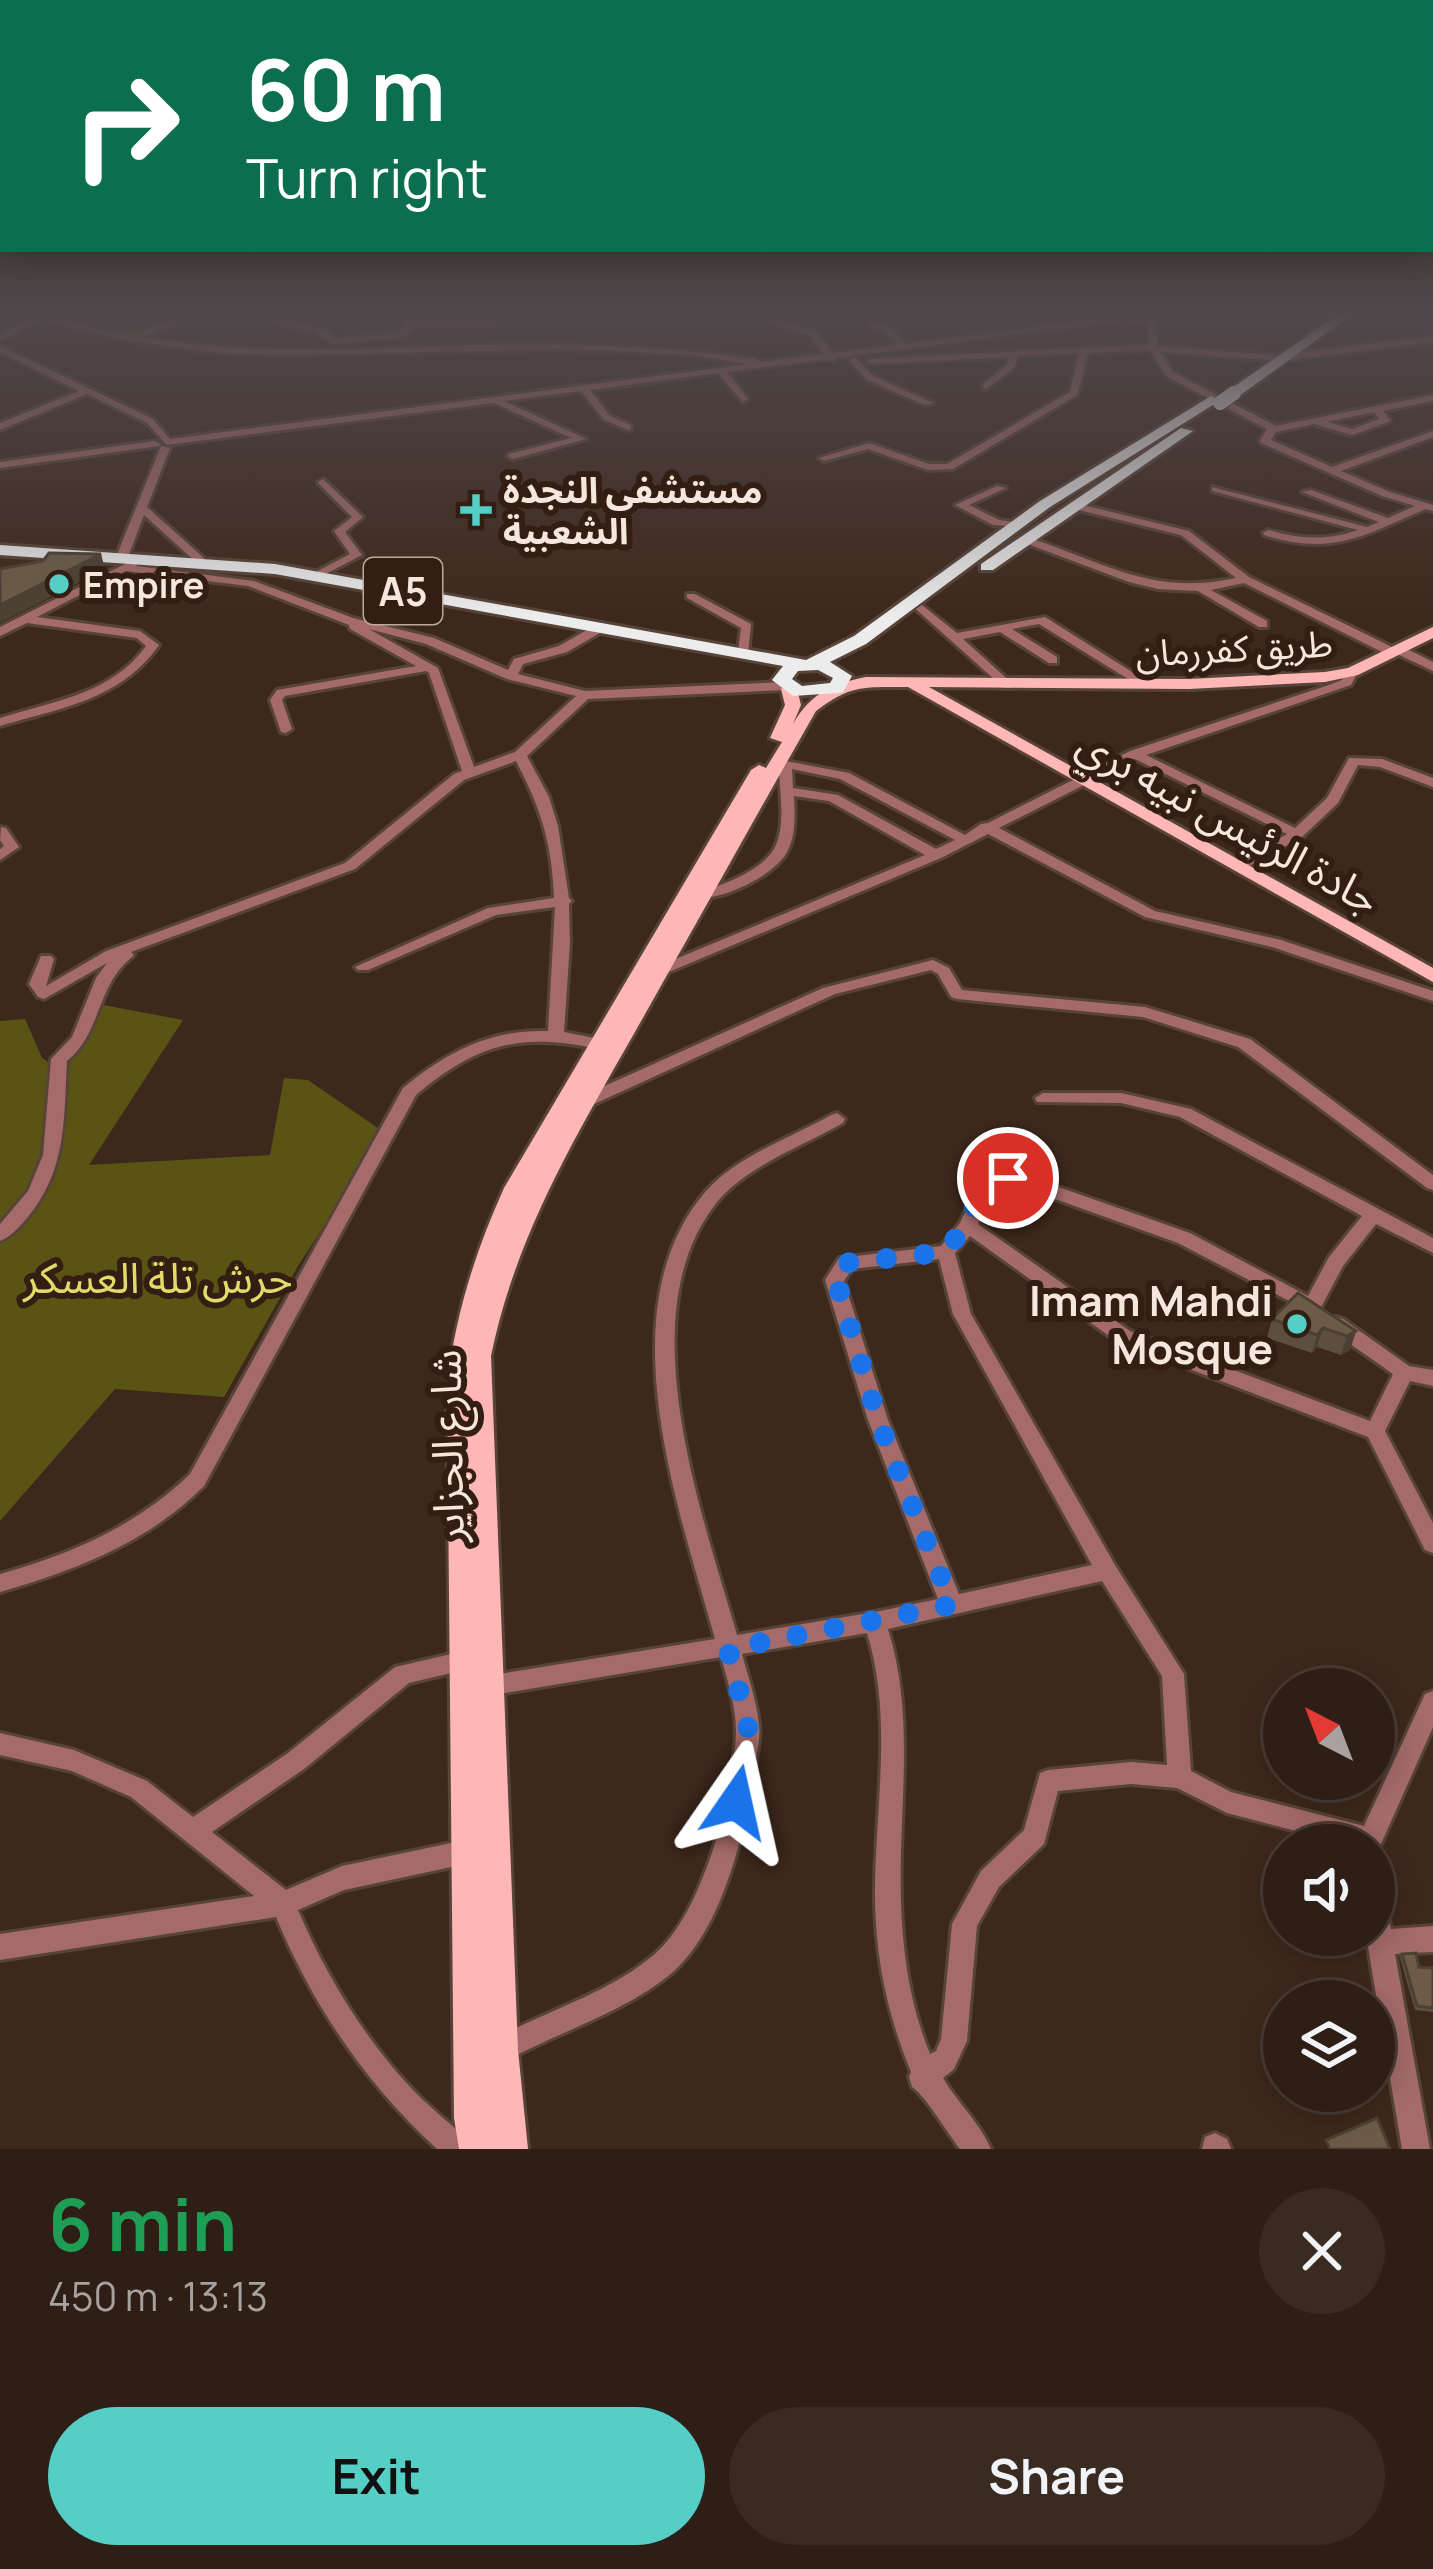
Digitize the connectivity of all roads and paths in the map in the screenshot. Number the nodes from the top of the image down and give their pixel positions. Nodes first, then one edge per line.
1 (139, 416) edge
2 (380, 416) edge
3 (531, 416) edge
4 (607, 416) edge
5 (1038, 416) edge
6 (1189, 416) edge
7 (1198, 416) edge
8 (1253, 416) edge
9 (1342, 416) edge
10 (1382, 416) edge
11 (1316, 422) junction
12 (628, 427) dead end
13 (1274, 429) junction
14 (1433, 435) edge
15 (162, 445) junction
16 (513, 456) dead end
17 (824, 458) dead end
18 (0, 465) edge
19 (1336, 469) junction
20 (1093, 472) junction
21 (1119, 479) junction
22 (323, 482) dead end
23 (1074, 484) junction
24 (1001, 488) dead end
25 (1216, 489) dead end
26 (1100, 492) junction
27 (1306, 492) dead end
28 (1079, 507) junction
29 (1429, 507) edge
30 (144, 509) junction
31 (1385, 520) junction
32 (1017, 525) junction
33 (1364, 528) junction
34 (1268, 533) dead end
35 (1029, 542) junction
36 (0, 552) edge
37 (59, 558) junction
38 (200, 561) junction
39 (128, 562) junction
40 (38, 569) edge
41 (316, 577) junction
42 (1244, 579) junction
43 (1203, 590) junction
44 (691, 596) dead end
45 (922, 609) junction
46 (25, 619) junction
47 (349, 621) junction
48 (1263, 624) dead end
49 (1002, 628) junction
50 (596, 630) junction
51 (0, 632) edge
52 (1433, 632) edge
53 (956, 637) junction
54 (744, 651) junction
55 (1395, 651) junction
56 (1053, 660) dead end
57 (808, 663) junction
58 (429, 667) junction
59 (1433, 667) edge
60 (1352, 672) junction
61 (511, 676) junction
62 (836, 679) junction
63 (917, 682) junction
64 (785, 683) junction
65 (1006, 683) junction
66 (1145, 684) junction
67 (957, 693) junction
68 (585, 695) junction
69 (0, 722) edge
70 (990, 727) junction
71 (286, 729) dead end
72 (1135, 754) junction
73 (520, 755) junction
74 (780, 763) junction
75 (469, 771) junction
76 (1082, 778) junction
77 (1433, 783) edge
78 (789, 791) junction
79 (986, 827) junction
80 (1, 831) edge
81 (1297, 834) junction
82 (965, 839) junction
83 (936, 855) junction
84 (0, 856) edge
85 (1240, 867) junction
86 (702, 895) junction
87 (565, 901) junction
88 (151, 940) junction
89 (46, 959) dead end
90 (363, 967) dead end
91 (658, 971) junction
92 (1433, 976) edge
93 (1433, 995) edge
94 (556, 1033) junction
95 (598, 1044) junction
96 (1043, 1098) dead end
97 (586, 1100) junction
98 (837, 1119) dead end
99 (1433, 1184) edge
100 (1374, 1214) junction
101 (968, 1226) junction
102 (0, 1235) edge
103 (1433, 1246) edge
104 (946, 1252) junction
105 (1312, 1306) junction
106 (1404, 1372) junction
107 (1433, 1378) edge
108 (1376, 1431) junction
109 (1433, 1544) edge
110 (1108, 1571) junction
111 (0, 1583) edge
112 (952, 1605) junction
113 (875, 1622) junction
114 (728, 1649) junction
115 (464, 1661) junction
116 (494, 1685) junction
117 (1427, 1712) edge
118 (0, 1744) edge
119 (1180, 1778) junction
120 (1305, 1824) edge
121 (1376, 1824) edge
122 (194, 1830) junction
123 (470, 1851) junction
124 (283, 1904) junction
125 (1433, 1939) edge
126 (1395, 1941) edge
127 (0, 1947) edge
128 (1382, 1956) edge
129 (501, 2050) junction
130 (922, 2077) junction
131 (458, 2149) edge
132 (477, 2149) edge
133 (510, 2149) edge
134 (977, 2149) edge
135 (1416, 2149) edge

1 - 15 street
2 - 15 street
3 - 16 street
4 - 12 street
5 - 17 street
6 - 20 highway
7 - 21 highway
8 - 13 street
9 - 11 street
10 - 11 street
11 - 13 street
13 - 19 street
14 - 19 street
15 - 18 street
15 - 30 street
19 - 29 street
20 - 21 highway
20 - 23 highway
21 - 26 highway
22 - 41 street
23 - 26 highway
23 - 32 highway
24 - 32 street
25 - 33 street
26 - 28 highway
27 - 31 street
28 - 35 highway
28 - 42 street
29 - 31 street
30 - 38 street
30 - 39 street
31 - 33 street
32 - 57 highway
33 - 34 street
35 - 43 street
35 - 45 highway
36 - 37 highway, A5
36 - 39 highway, A5
37 - 39 highway, A5
37 - 40 street
38 - 39 highway, A5
38 - 41 highway, A5
39 - 46 street
39 - 47 street
39 - 50 highway, A5
41 - 54 highway, A5
42 - 43 street
42 - 55 street
43 - 48 street
44 - 54 street
45 - 53 street
45 - 62 highway
46 - 51 street
46 - 69 street
47 - 58 street
47 - 61 street
49 - 53 street
49 - 56 street
49 - 66 street
50 - 61 street
50 - 64 highway, A5
52 - 55 main road, طريق كفررمان
53 - 65 street
54 - 57 highway, A5
55 - 59 street
55 - 60 main road, طريق كفررمان
57 - 62 highway, A5
57 - 64 highway
58 - 71 street
58 - 75 street
60 - 66 main road, طريق كفررمان
60 - 72 street
61 - 68 street
62 - 63 main road
62 - 64 highway, A5
62 - 74 main road, شارع الجزاير
63 - 65 main road
63 - 67 main road
63 - 70 main road
64 - 68 street
64 - 95 main road, شارع الجزاير
65 - 66 main road, طريق كفررمان
65 - 67 main road
67 - 70 main road
68 - 73 street
70 - 76 main road, جادة الرئيس نبيه بري
72 - 76 street
72 - 81 street
73 - 75 street
73 - 87 street
74 - 78 street
74 - 82 street
74 - 86 main road, شارع الجزاير
75 - 88 street
76 - 79 street
76 - 85 main road, جادة الرئيس نبيه بري
77 - 81 street
78 - 83 street
78 - 86 street
79 - 82 street
79 - 93 street
80 - 84 street
81 - 85 street
82 - 83 street
83 - 91 street
85 - 92 main road, جادة الرئيس نبيه بري
86 - 91 main road, شارع الجزاير
87 - 90 street
87 - 94 street
88 - 89 street
88 - 102 street
91 - 97 main road, شارع الجزاير
94 - 95 street
94 - 111 street
95 - 115 main road, شارع الجزاير
96 - 100 street
97 - 99 street
97 - 116 main road, شارع الجزاير
98 - 114 street
100 - 103 street
100 - 105 street
101 - 104 street
101 - 105 street
101 - 108 street
104 - 110 street
104 - 112 street
105 - 106 street
106 - 107 street
106 - 108 street
108 - 109 street
110 - 112 street
110 - 119 street
112 - 113 street
113 - 114 street
113 - 130 street
114 - 116 street
114 - 129 street
115 - 122 street
115 - 123 main road, شارع الجزاير
116 - 129 main road, شارع الجزاير
117 - 121 street
118 - 122 street
119 - 120 street
119 - 130 street
122 - 124 street
123 - 124 street
123 - 132 main road, شارع الجزاير
124 - 127 street
124 - 131 street
125 - 126 street
128 - 135 street
129 - 133 main road, شارع الجزاير
130 - 134 street

